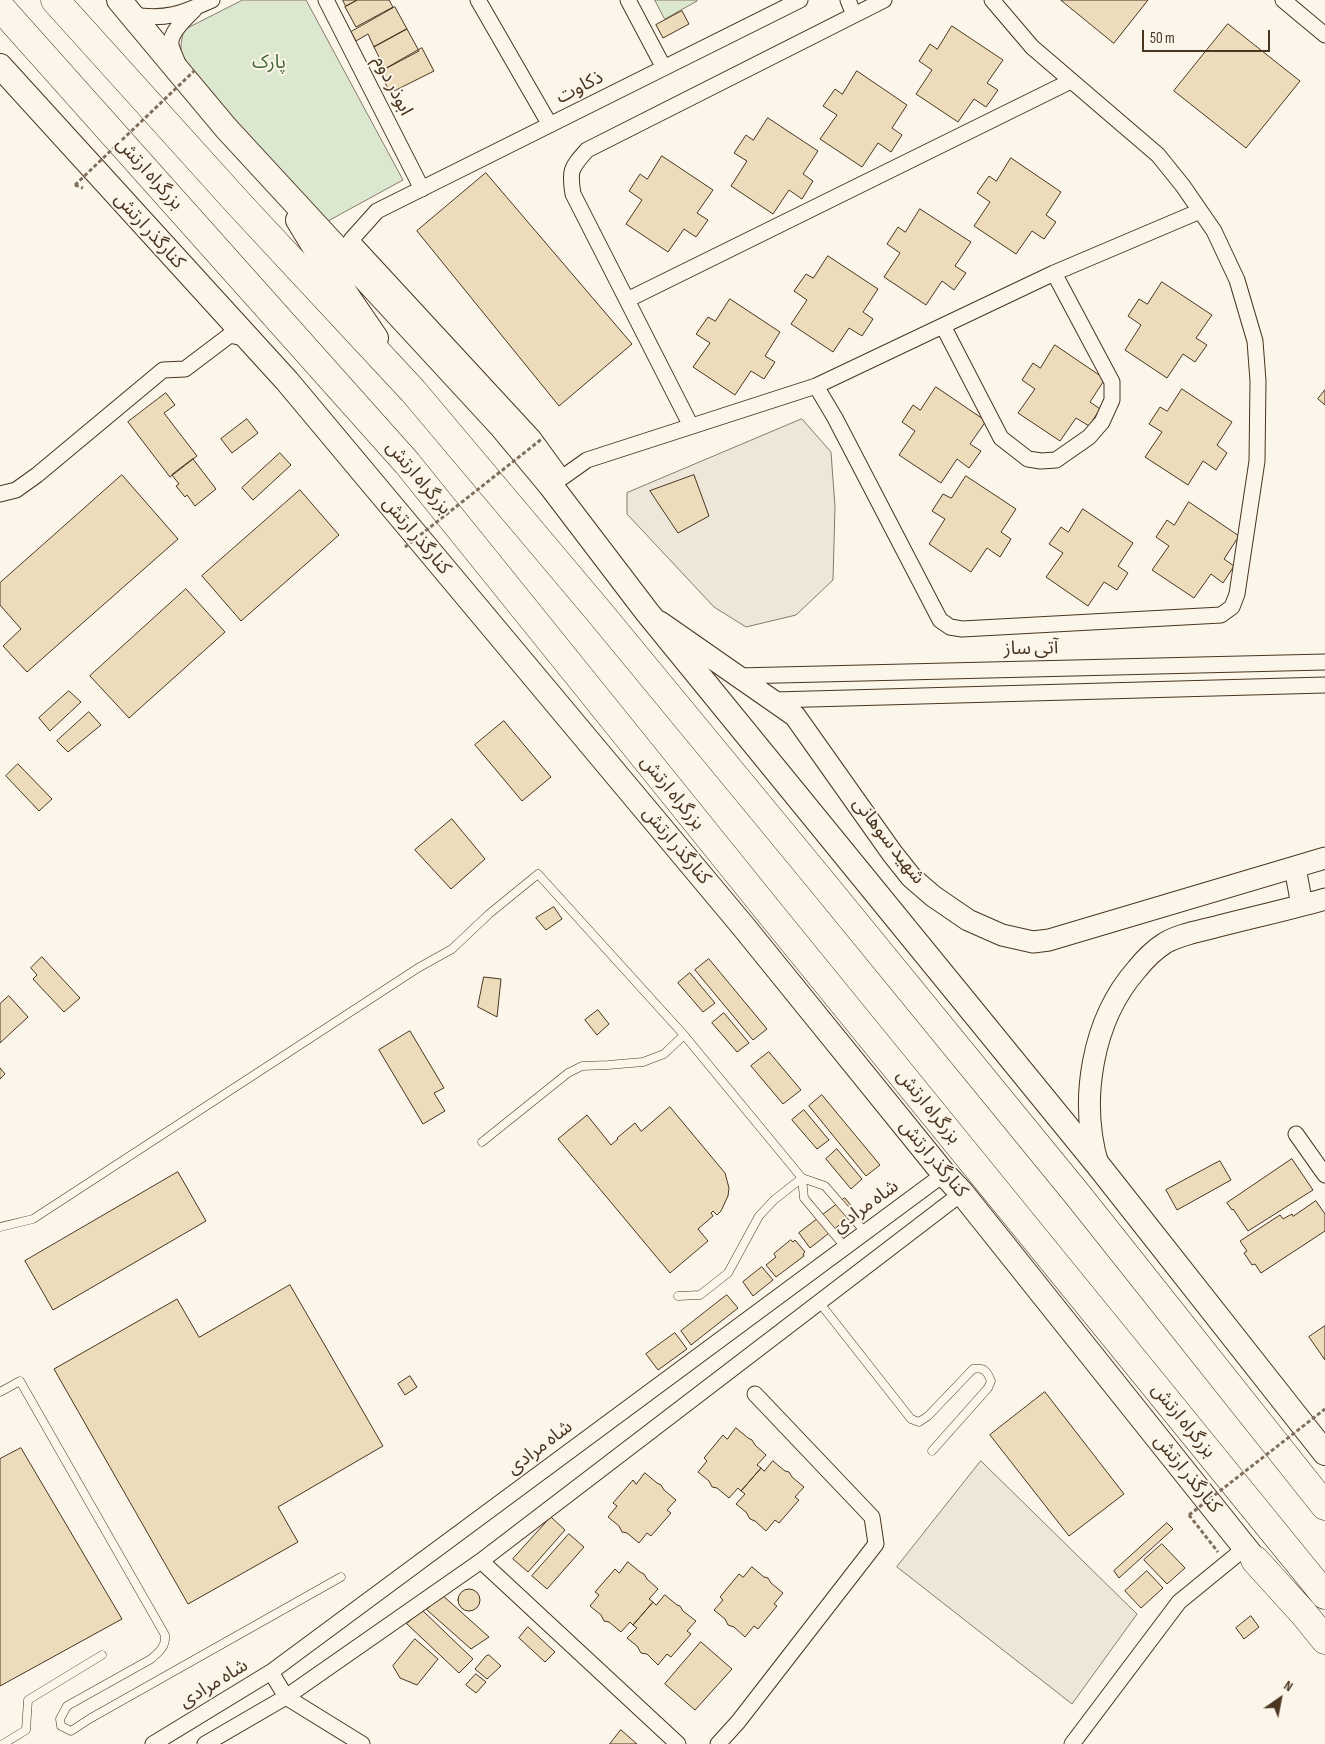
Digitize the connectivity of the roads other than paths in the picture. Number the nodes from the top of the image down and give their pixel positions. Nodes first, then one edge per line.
1 (55, 0) edge
2 (212, 0) edge
3 (326, 0) edge
4 (478, 0) edge
5 (628, 0) edge
6 (848, 0) edge
7 (884, 0) edge
8 (992, 0) edge
9 (1283, 0) edge
10 (792, 2) edge
11 (0, 7) edge
12 (126, 7) edge
13 (196, 7) junction
14 (854, 15) junction
15 (1325, 35) edge
16 (0, 66) edge
17 (664, 68) junction
18 (188, 72) junction
19 (1072, 81) junction
20 (550, 125) junction
21 (226, 128) junction
22 (422, 189) junction
23 (1200, 211) junction
24 (1054, 273) junction
25 (627, 300) junction
26 (943, 326) junction
27 (248, 340) junction
28 (816, 386) junction
29 (413, 391) junction
30 (691, 426) junction
31 (556, 482) junction
32 (0, 494) edge
33 (647, 612) junction
34 (1325, 662) edge
35 (816, 674) junction
36 (737, 676) junction
37 (1325, 685) edge
38 (818, 699) junction
39 (774, 700) junction
40 (1325, 858) edge
41 (1295, 868) junction
42 (1325, 899) edge
43 (1302, 905) junction
44 (684, 1035) junction
45 (908, 1083) junction
46 (1296, 1134) dead end
47 (482, 1142) dead end
48 (1098, 1165) junction
49 (944, 1174) junction
50 (1325, 1175) edge
51 (802, 1178) junction
52 (962, 1193) junction
53 (0, 1227) edge
54 (865, 1232) junction
55 (845, 1247) junction
56 (1027, 1275) junction
57 (678, 1296) dead end
58 (820, 1302) junction
59 (0, 1392) edge
60 (755, 1394) dead end
61 (1323, 1446) edge
62 (932, 1451) dead end
63 (1325, 1506) edge
64 (1250, 1554) junction
65 (481, 1561) junction
66 (341, 1577) dead end
67 (1325, 1595) edge
68 (1325, 1640) edge
69 (1325, 1648) edge
70 (102, 1655) dead end
71 (271, 1672) junction
72 (286, 1696) junction
73 (161, 1742) edge
74 (3, 1744) edge
75 (205, 1744) edge
76 (362, 1744) edge
77 (678, 1744) edge
78 (718, 1744) edge
79 (1072, 1744) edge

1 - 29 highway
2 - 13 street
3 - 22 street, ابوذر دوم
4 - 20 street
5 - 17 street
6 - 14 street
7 - 14 street
8 - 19 street
9 - 15 street
10 - 17 street, ذکاوت
11 - 45 highway, بزرگراه ارتش
12 - 13 street
12 - 18 main road
13 - 18 street
14 - 25 street
16 - 27 main road, کنارگذر ارتش
17 - 20 street, ذکاوت
18 - 21 main road
19 - 23 street
19 - 25 street
20 - 22 street, ذکاوت
21 - 29 main road
21 - 31 main road
22 - 31 street, ذکاوت
23 - 24 street
23 - 28 street
24 - 26 street
24 - 26 street
25 - 30 street
26 - 28 street
27 - 32 street
27 - 49 main road, کنارگذر ارتش
28 - 30 street
29 - 63 highway
30 - 31 street
31 - 33 main road
33 - 36 main road, شهید سوهانی
33 - 48 main road
34 - 35 street, آتی ساز
35 - 36 street, آتی ساز
35 - 38 street
36 - 39 main road, شهید سوهانی
37 - 38 street
38 - 39 street
39 - 41 main road, شهید سوهانی
40 - 41 main road, شهید سوهانی
41 - 43 main road
42 - 43 main road
43 - 48 main road
44 - 47 lane
44 - 51 lane
44 - 53 lane
45 - 56 main road
45 - 67 highway, بزرگراه ارتش
46 - 50 street
48 - 61 main road
49 - 52 main road, کنارگذر ارتش
49 - 54 street, شاه مرادی
51 - 54 lane
51 - 55 lane
51 - 57 lane
52 - 56 main road, کنارگذر ارتش
52 - 58 street
54 - 55 street, شاه مرادی
55 - 71 street, شاه مرادی
56 - 64 main road, کنارگذر ارتش
58 - 62 lane
58 - 65 street
59 - 66 lane
60 - 78 street
64 - 68 highway
64 - 69 main road, کنارگذر ارتش
64 - 79 street
65 - 72 street
65 - 77 street
70 - 74 lane
71 - 72 street
71 - 73 street, شاه مرادی
72 - 75 street
72 - 76 street

